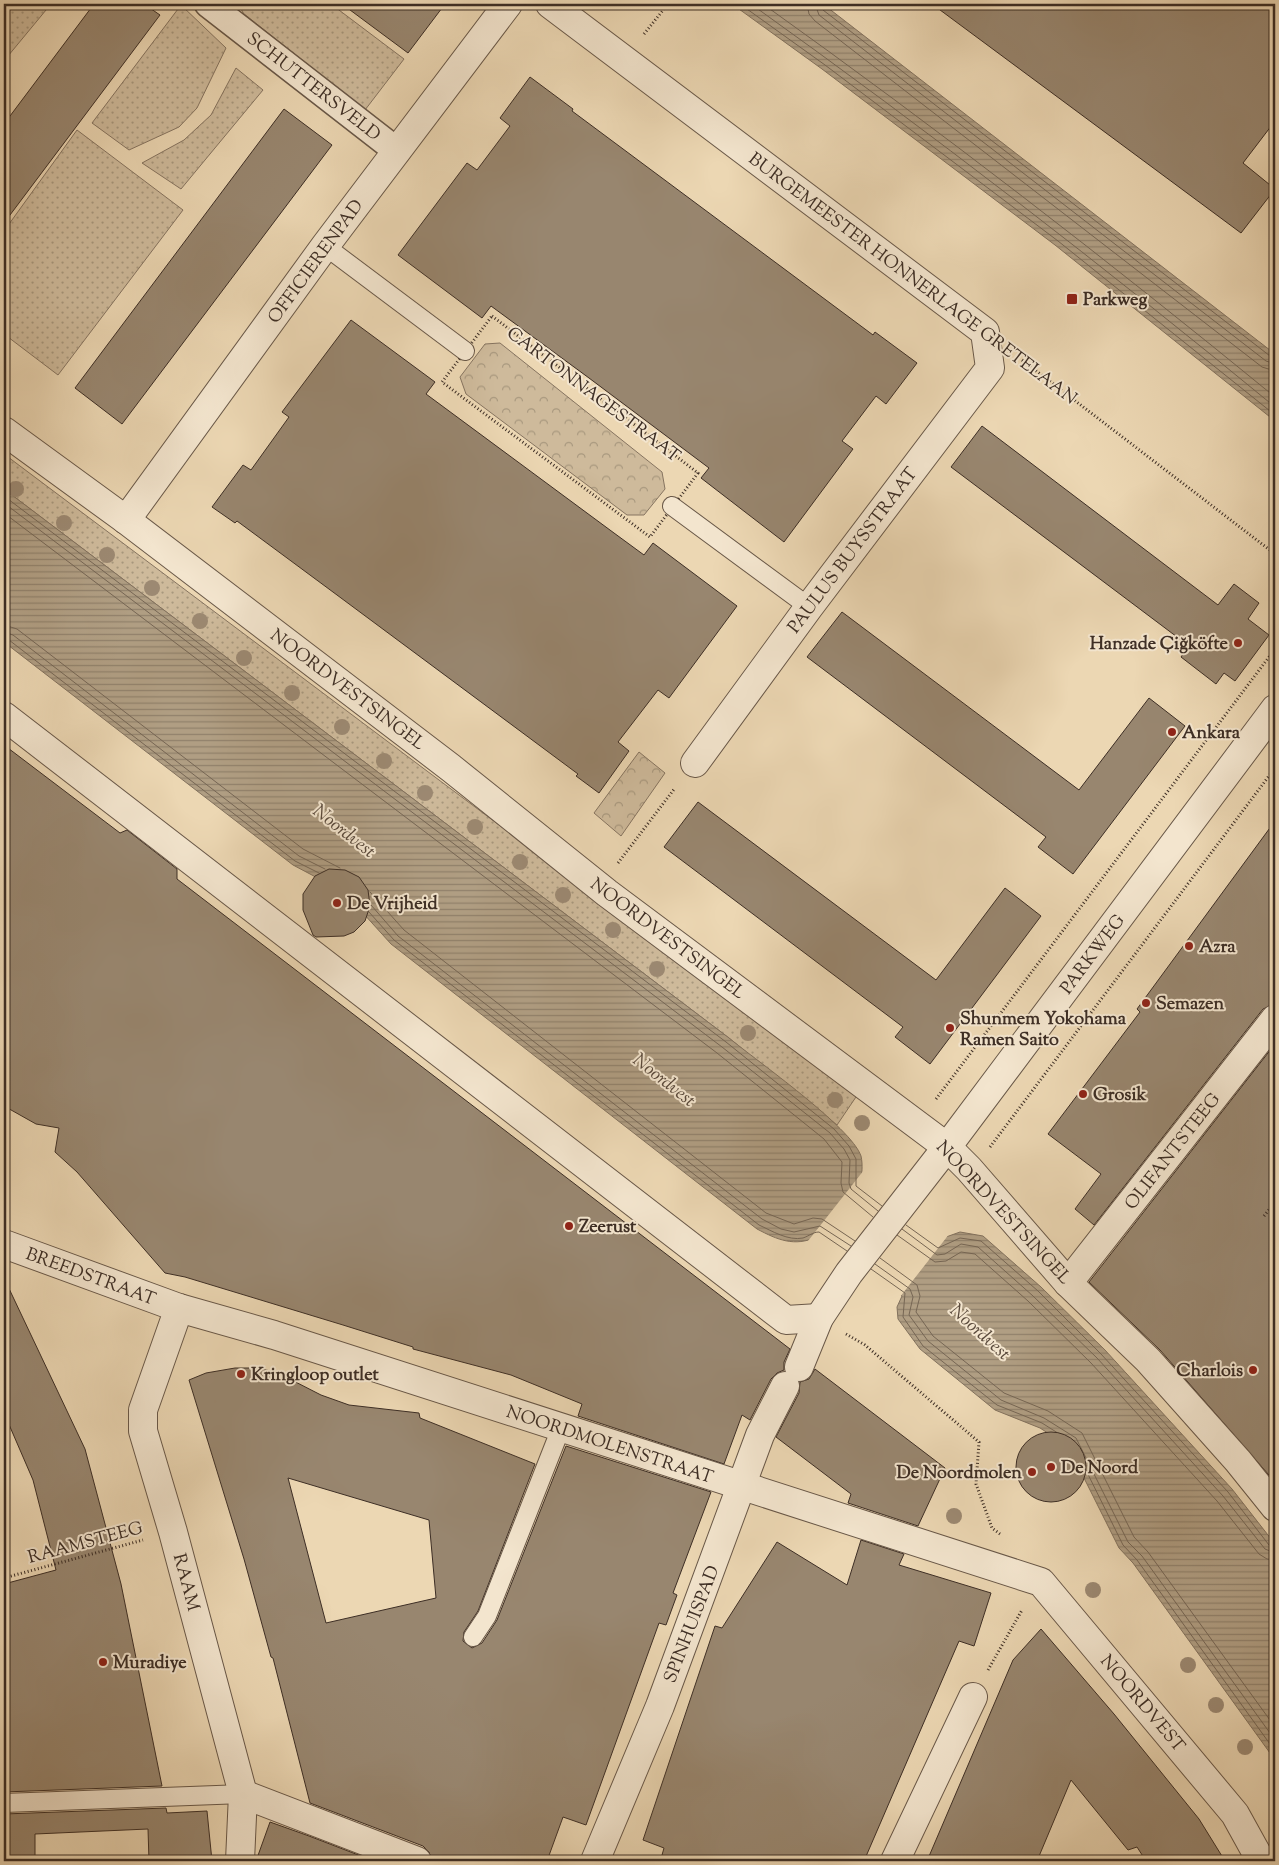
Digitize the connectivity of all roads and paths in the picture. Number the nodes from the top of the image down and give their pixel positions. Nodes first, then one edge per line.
1 (208, 4) edge
2 (508, 4) edge
3 (550, 4) edge
4 (668, 4) edge
5 (693, 4) edge
6 (698, 8) dead end
7 (624, 59) junction
8 (397, 151) junction
9 (324, 246) junction
10 (985, 332) junction
11 (465, 351) junction
12 (4, 431) edge
13 (672, 506) junction
14 (126, 520) junction
15 (1275, 554) edge
16 (809, 607) junction
17 (1275, 649) edge
18 (1275, 709) edge
19 (4, 716) edge
20 (695, 763) joint
21 (1275, 768) edge
22 (618, 863) dead end
23 (1275, 1019) edge
24 (919, 1125) junction
25 (947, 1147) junction
26 (969, 1169) junction
27 (1275, 1202) edge
28 (1264, 1216) dead end
29 (4, 1244) edge
30 (1068, 1283) junction
31 (179, 1308) junction
32 (819, 1318) junction
33 (561, 1428) junction
34 (742, 1488) junction
35 (1275, 1507) edge
36 (173, 1532) junction
37 (1007, 1538) dead end
38 (4, 1578) edge
39 (1041, 1582) junction
40 (473, 1637) dead end
41 (973, 1697) joint
42 (243, 1794) junction
43 (4, 1803) edge
44 (240, 1861) edge
45 (416, 1861) edge
46 (595, 1861) edge
47 (895, 1861) edge
48 (1261, 1861) edge

1 - 8 street, SCHUTTERSVELD
2 - 8 street, OFFICIERENPAD
3 - 7 street, BURGEMEESTER HONNERLAGE GRETELAAN
4 - 7 path
5 - 6 path
7 - 10 street, BURGEMEESTER HONNERLAGE GRETELAAN
8 - 9 street, OFFICIERENPAD
9 - 11 lane
9 - 14 street, OFFICIERENPAD
10 - 15 path, BURGEMEESTER HONNERLAGE GRETELAAN
10 - 16 street, PAULUS BUYSSTRAAT
11 - 13 path, CARTONNAGESTRAAT
11 - 13 path, CARTONNAGESTRAAT
12 - 14 street, NOORDVESTSINGEL
13 - 16 lane
14 - 24 street, NOORDVESTSINGEL
16 - 20 street, PAULUS BUYSSTRAAT
17 - 24 path, PARKWEG
18 - 25 street, PARKWEG
19 - 32 street
20 - 22 path
21 - 26 path, PARKWEG
23 - 30 street, OLIFANTSTEEG
24 - 25 street, NOORDVESTSINGEL
25 - 26 street, NOORDVESTSINGEL
25 - 32 street, PARKWEG
26 - 30 street, NOORDVESTSINGEL
27 - 28 path
29 - 31 street, BREEDSTRAAT
30 - 35 street, NOORDVESTSINGEL
31 - 33 street, NOORDMOLENSTRAAT
31 - 36 street, RAAM
32 - 34 street, SPINHUISPAD
32 - 37 path
33 - 34 street, NOORDMOLENSTRAAT
33 - 40 lane
34 - 39 street, NOORDMOLENSTRAAT
34 - 46 street, SPINHUISPAD
36 - 38 path, RAAMSTEEG
36 - 42 street, RAAM
39 - 41 path
39 - 48 street, NOORDVEST
41 - 47 street
42 - 43 lane
42 - 44 street, RAAM
42 - 45 street

